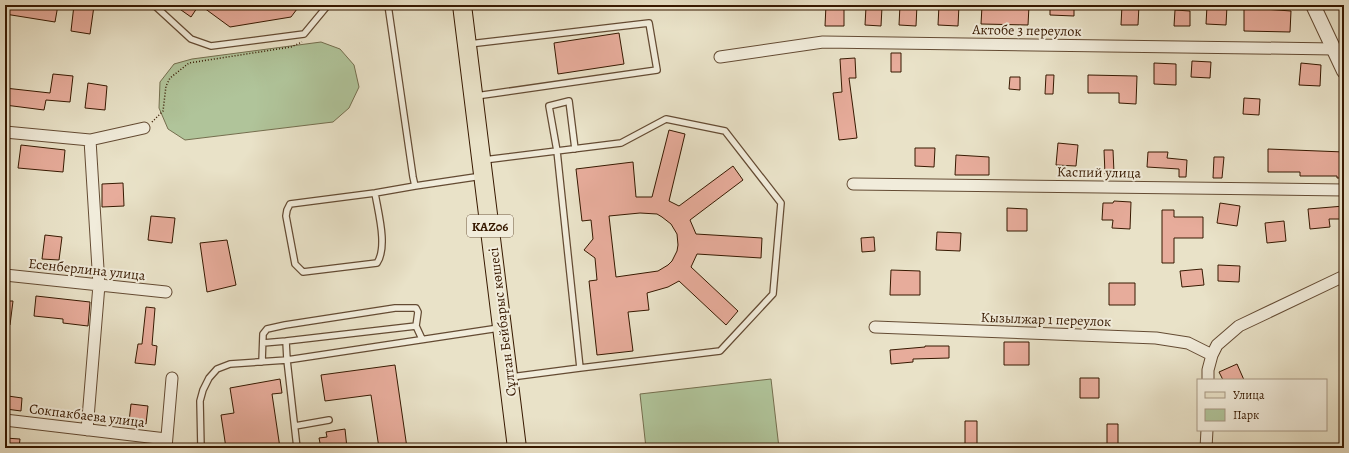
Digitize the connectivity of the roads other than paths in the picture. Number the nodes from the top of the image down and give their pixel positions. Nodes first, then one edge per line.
1 (154, 5) edge
2 (328, 5) edge
3 (388, 5) edge
4 (462, 5) edge
5 (1313, 5) edge
6 (467, 44) junction
7 (1334, 49) junction
8 (720, 57) dead end
9 (1344, 71) edge
10 (474, 96) junction
11 (144, 128) road end
12 (5, 132) edge
13 (90, 140) junction
14 (575, 149) junction
15 (557, 151) junction
16 (483, 168) junction
17 (853, 184) dead end
18 (415, 186) junction
19 (1344, 190) edge
20 (375, 193) junction
21 (5, 276) edge
22 (1344, 276) edge
23 (99, 285) junction
24 (166, 292) dead end
25 (416, 326) junction
26 (503, 327) junction
27 (875, 327) dead end
28 (422, 339) junction
29 (286, 340) junction
30 (263, 344) junction
31 (1212, 355) junction
32 (287, 360) junction
33 (262, 362) junction
34 (580, 368) junction
35 (172, 378) dead end
36 (508, 378) junction
37 (1208, 379) edge
38 (5, 420) edge
39 (329, 420) dead end
40 (295, 426) junction
41 (87, 430) junction
42 (1207, 431) edge
43 (166, 444) edge
44 (201, 448) edge
45 (297, 448) edge
46 (517, 448) edge
47 (1206, 448) edge

1 - 2 lane
3 - 18 lane
4 - 6 main road, Сұлтан Бейбарыс көшесі / KAZ06
5 - 7 street
6 - 10 main road, Сұлтан Бейбарыс көшесі / KAZ06
6 - 10 lane
7 - 8 street, Актобе 3 переулок
7 - 9 street
10 - 16 main road, Сұлтан Бейбарыс көшесі / KAZ06
11 - 13 street
12 - 13 street
13 - 23 street
14 - 15 lane
14 - 15 lane
14 - 34 lane
15 - 16 lane
15 - 34 lane
16 - 18 lane
16 - 26 main road, Сұлтан Бейбарыс көшесі / KAZ06
17 - 19 street, Каспий улица
18 - 20 lane
20 - 20 lane
21 - 23 street, Есенберлина улица
22 - 31 street
23 - 24 street, Есенберлина улица
23 - 41 street
25 - 28 lane
25 - 29 lane
25 - 30 lane
26 - 28 lane
26 - 36 main road, Сұлтан Бейбарыс көшесі / KAZ06
27 - 31 street, Кызылжар 1 переулок
28 - 32 lane
29 - 30 lane
29 - 32 lane
30 - 33 lane
31 - 37 street
32 - 33 lane
32 - 40 lane
33 - 44 lane
34 - 36 lane
35 - 43 street
36 - 46 main road, Сұлтан Бейбарыс көшесі / KAZ06
38 - 41 street, Сокпакбаева улица
39 - 40 lane
40 - 45 lane
41 - 43 street, Сокпакбаева улица
42 - 47 street

